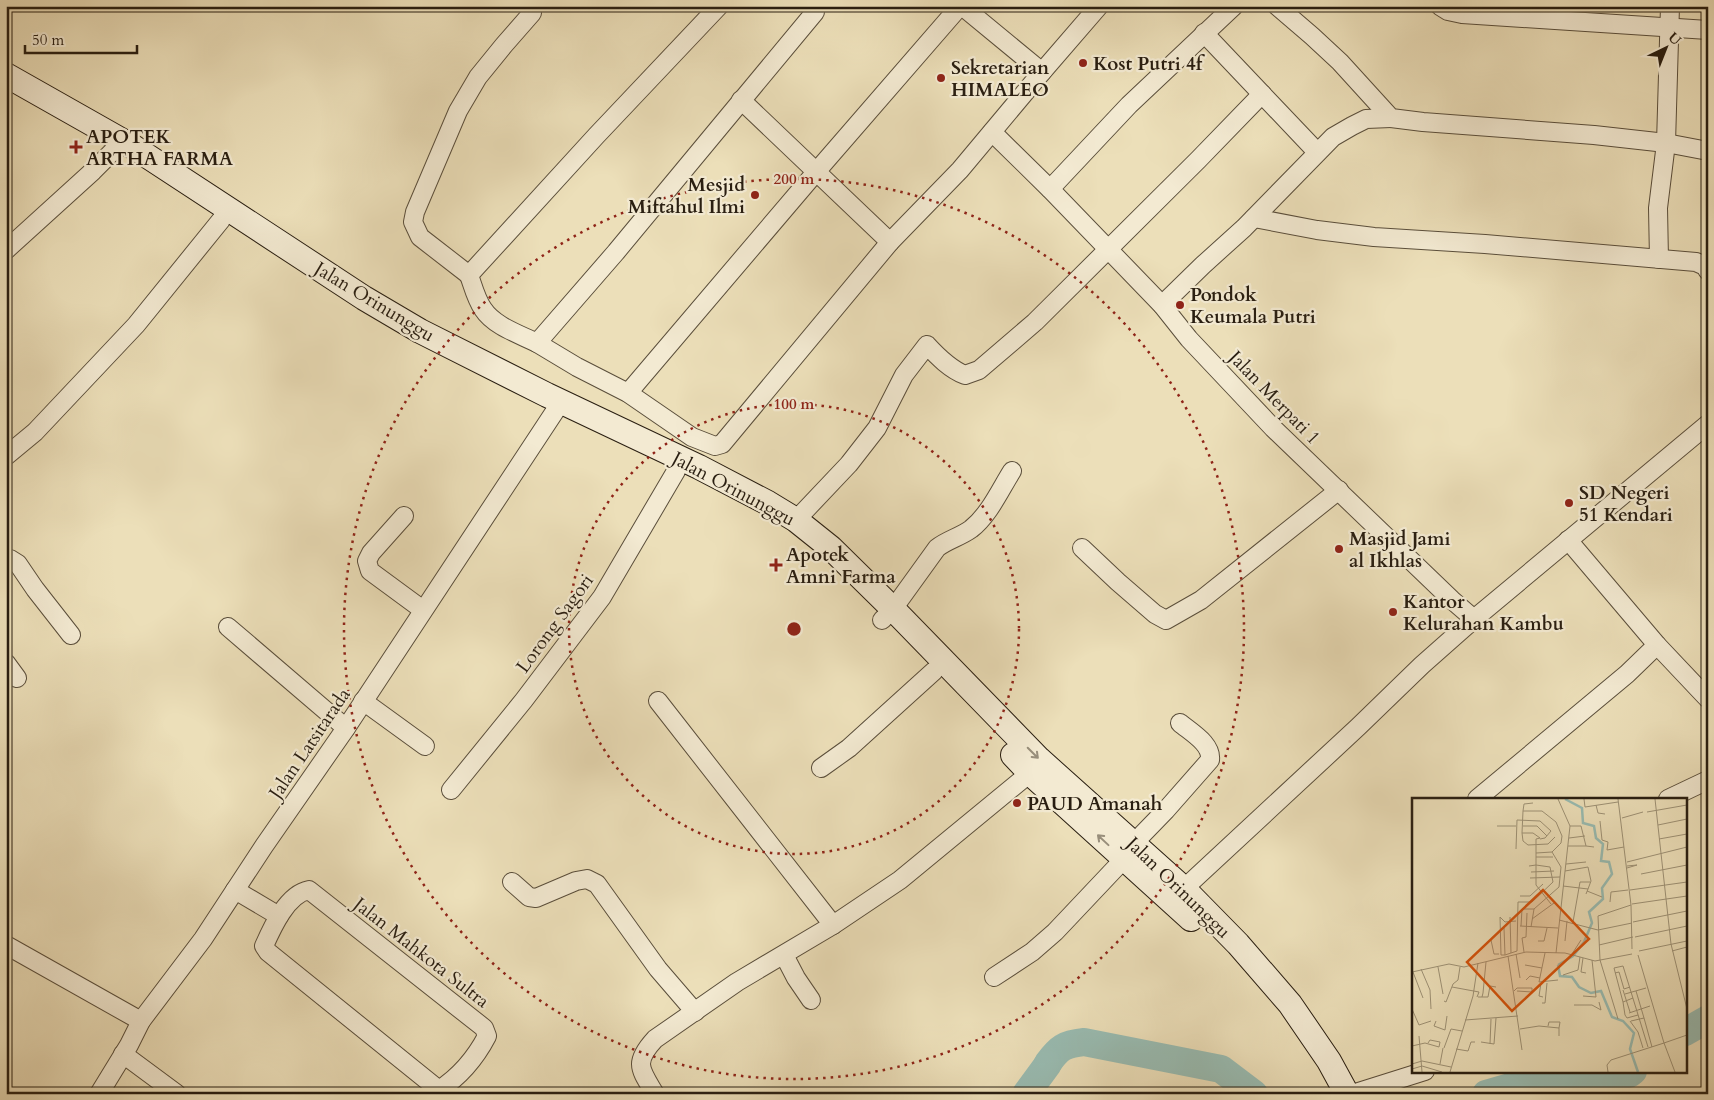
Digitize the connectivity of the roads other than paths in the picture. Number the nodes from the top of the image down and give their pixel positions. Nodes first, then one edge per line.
1 (719, 6) edge
2 (961, 6) edge
3 (1099, 6) edge
4 (1234, 6) edge
5 (1277, 6) edge
6 (1440, 6) edge
7 (1670, 6) edge
8 (815, 12) dead end
9 (532, 13) dead end
10 (1670, 27) junction
11 (1708, 30) edge
12 (1204, 33) junction
13 (1042, 72) junction
14 (6, 75) edge
15 (6, 90) edge
16 (1262, 94) junction
17 (741, 100) junction
18 (1391, 118) junction
19 (992, 132) junction
20 (1666, 144) junction
21 (119, 145) junction
22 (1708, 151) edge
23 (1317, 152) junction
24 (816, 172) junction
25 (1050, 189) junction
26 (1254, 218) junction
27 (221, 220) junction
28 (890, 242) junction
29 (1109, 249) junction
30 (6, 250) edge
31 (1658, 259) junction
32 (1708, 271) edge
33 (469, 275) junction
34 (354, 295) junction
35 (1162, 305) junction
36 (537, 343) junction
37 (628, 393) junction
38 (557, 408) junction
39 (1708, 424) edge
40 (715, 446) junction
41 (6, 456) edge
42 (676, 471) junction
43 (1012, 471) dead end
44 (703, 477) junction
45 (1339, 490) junction
46 (404, 516) dead end
47 (796, 520) junction
48 (1568, 540) junction
49 (1082, 548) dead end
50 (6, 559) edge
51 (423, 610) junction
52 (888, 614) junction
53 (1474, 619) junction
54 (228, 627) dead end
55 (71, 635) dead end
56 (1657, 645) junction
57 (6, 663) edge
58 (934, 671) junction
59 (17, 678) dead end
60 (1708, 699) edge
61 (363, 701) junction
62 (658, 701) dead end
63 (1180, 723) dead end
64 (346, 728) junction
65 (425, 746) dead end
66 (822, 768) dead end
67 (1030, 773) junction
68 (1708, 780) edge
69 (451, 790) dead end
70 (1478, 798) edge
71 (1670, 798) edge
72 (1129, 851) junction
73 (512, 882) dead end
74 (235, 890) junction
75 (1178, 894) junction
76 (279, 916) junction
77 (833, 925) junction
78 (6, 945) edge
79 (784, 955) junction
80 (994, 977) dead end
81 (811, 1000) dead end
82 (695, 1012) junction
83 (141, 1021) junction
84 (123, 1054) junction
85 (1422, 1072) edge
86 (99, 1094) edge
87 (177, 1094) edge
88 (655, 1094) edge
89 (1336, 1094) edge
90 (1347, 1094) edge
91 (1352, 1094) edge

1 - 33 street
2 - 13 street
2 - 24 street
3 - 13 street
4 - 12 street
5 - 18 street
6 - 10 street
7 - 10 street
8 - 17 street
9 - 33 street
10 - 11 street
10 - 20 street
12 - 16 street
12 - 25 street
13 - 19 street
14 - 21 street, Jalan Orinunggu
15 - 21 street, Jalan Orinunggu
16 - 23 street
16 - 29 street
17 - 24 street
17 - 36 street
18 - 20 street
18 - 23 street
19 - 25 street, Jalan Merpati 1
19 - 28 street
20 - 22 street
20 - 31 street
21 - 27 street, Jalan Orinunggu
21 - 30 street
21 - 34 street, Jalan Orinunggu
23 - 26 street
24 - 28 street
24 - 37 street
25 - 29 street, Jalan Merpati 1
26 - 31 street
26 - 35 street
27 - 34 street, Jalan Orinunggu
27 - 41 street
28 - 40 street
29 - 35 street, Jalan Merpati 1
29 - 47 street
31 - 32 street
33 - 36 street
34 - 38 street, Jalan Orinunggu
35 - 45 street, Jalan Merpati 1
36 - 37 street
37 - 40 street
38 - 42 street, Jalan Orinunggu
38 - 44 street, Jalan Orinunggu
38 - 51 street, Jalan Latsitarada
39 - 48 street
40 - 44 street
42 - 44 street, Jalan Orinunggu
42 - 69 street, Lorong Sagori
43 - 52 street
44 - 47 street, Jalan Orinunggu
44 - 52 street, Jalan Orinunggu
45 - 49 street
45 - 53 street, Jalan Merpati 1
46 - 51 street
47 - 52 street, Jalan Orinunggu
48 - 53 street
48 - 56 street
50 - 55 street
51 - 61 street, Jalan Latsitarada
52 - 58 street, Jalan Orinunggu
52 -> 72 street, Jalan Orinunggu
53 - 75 street
54 - 64 street
56 - 60 street
56 - 70 street
57 - 59 street
58 - 66 street
58 - 67 street, Jalan Orinunggu
61 - 64 street, Jalan Latsitarada
61 - 65 street
62 - 77 street
63 - 72 street
64 - 74 street, Jalan Latsitarada
72 -> 67 street, Jalan Orinunggu
67 - 77 street
68 - 71 street
72 - 75 street, Jalan Orinunggu
72 - 80 street
73 - 82 street
74 - 76 street
74 - 83 street, Jalan Latsitarada
75 - 89 street, Jalan Orinunggu
75 - 90 street, Jalan Orinunggu
76 - 76 street, Jalan Mahkota Sultra
77 - 79 street
78 - 83 street
79 - 81 street
79 - 82 street
82 - 88 street
83 - 84 street, Jalan Latsitarada
84 - 86 street, Jalan Latsitarada
84 - 87 street
85 - 91 street

